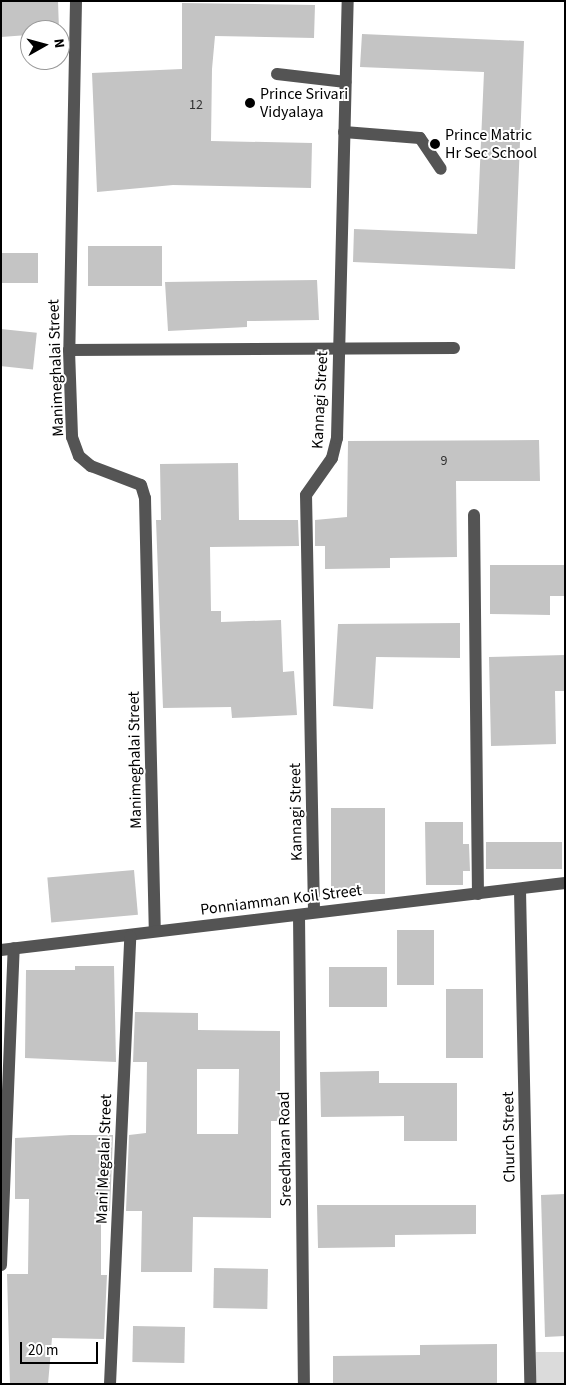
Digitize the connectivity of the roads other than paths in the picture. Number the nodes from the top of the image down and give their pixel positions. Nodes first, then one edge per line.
1 (76, 1) edge
2 (348, 1) edge
3 (277, 74) dead end
4 (346, 82) junction
5 (344, 132) junction
6 (441, 169) dead end
7 (339, 348) junction
8 (454, 348) dead end
9 (68, 350) junction
10 (474, 515) dead end
11 (565, 883) edge
12 (520, 890) junction
13 (478, 894) junction
14 (314, 912) junction
15 (299, 914) junction
16 (155, 931) junction
17 (130, 936) junction
18 (7, 949) edge
19 (1, 1265) edge
20 (110, 1384) edge
21 (304, 1384) edge
22 (530, 1384) edge

1 - 9 street, Manimeghalai Street
2 - 4 street, Kannagi Street
3 - 4 street
4 - 5 street, Kannagi Street
5 - 6 street
5 - 7 street, Kannagi Street
7 - 8 street
7 - 9 street
7 - 14 street, Kannagi Street
9 - 16 street, Manimeghalai Street
10 - 13 street
11 - 12 street, Ponniamman Koil Street
12 - 13 street, Ponniamman Koil Street
12 - 22 street, Church Street
13 - 14 street, Ponniamman Koil Street
14 - 15 street, Ponniamman Koil Street
15 - 16 street, Ponniamman Koil Street
15 - 21 street, Sreedharan Road
16 - 17 street, Ponniamman Koil Street
17 - 18 street, Ponniamman Koil Street
17 - 20 street, Mani Megalai Street
18 - 19 street

